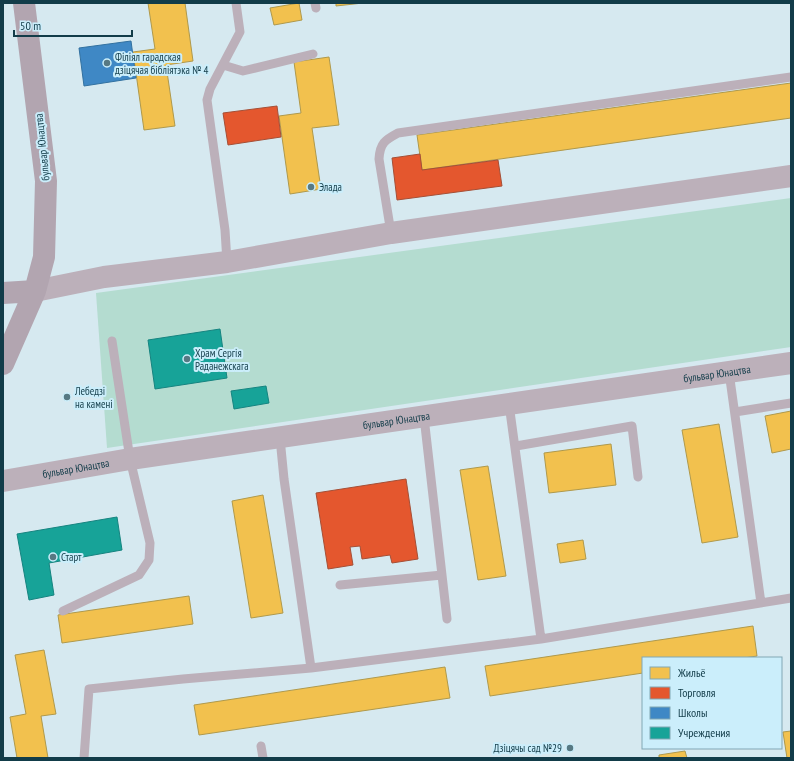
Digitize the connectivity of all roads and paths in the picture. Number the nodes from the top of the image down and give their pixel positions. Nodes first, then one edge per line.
1 (24, 3) edge
2 (236, 3) edge
3 (313, 54) dead end
4 (223, 65) junction
5 (791, 77) edge
6 (791, 176) edge
7 (391, 233) junction
8 (227, 262) junction
9 (35, 292) junction
10 (3, 293) edge
11 (112, 341) dead end
12 (791, 363) edge
13 (3, 364) edge
14 (729, 372) junction
15 (791, 403) edge
16 (509, 404) junction
17 (735, 412) junction
18 (424, 417) junction
19 (280, 438) junction
20 (516, 446) junction
21 (130, 459) junction
22 (638, 477) dead end
23 (3, 481) edge
24 (442, 575) junction
25 (340, 585) dead end
26 (791, 598) edge
27 (761, 603) junction
28 (63, 611) dead end
29 (447, 619) dead end
30 (541, 639) junction
31 (311, 668) junction
32 (261, 746) dead end
33 (84, 758) edge
34 (263, 758) edge

1 - 9 main road, бульвар Юнацтва
2 - 4 lane
3 - 4 lane
4 - 8 lane
5 - 7 lane
6 - 7 street
7 - 8 street
8 - 9 street
9 - 10 main road
9 - 13 main road, бульвар Юнацтва
11 - 21 lane
12 - 14 street, бульвар Юнацтва
14 - 16 street, бульвар Юнацтва
14 - 17 lane
15 - 17 lane
16 - 18 street, бульвар Юнацтва
16 - 20 lane
17 - 27 lane
18 - 19 street, бульвар Юнацтва
18 - 24 lane
19 - 21 street, бульвар Юнацтва
19 - 31 lane
20 - 22 lane
20 - 30 lane
21 - 23 street, бульвар Юнацтва
21 - 28 lane
24 - 25 lane
24 - 29 lane
26 - 27 lane
27 - 30 lane
30 - 31 lane
31 - 33 lane
32 - 34 lane

